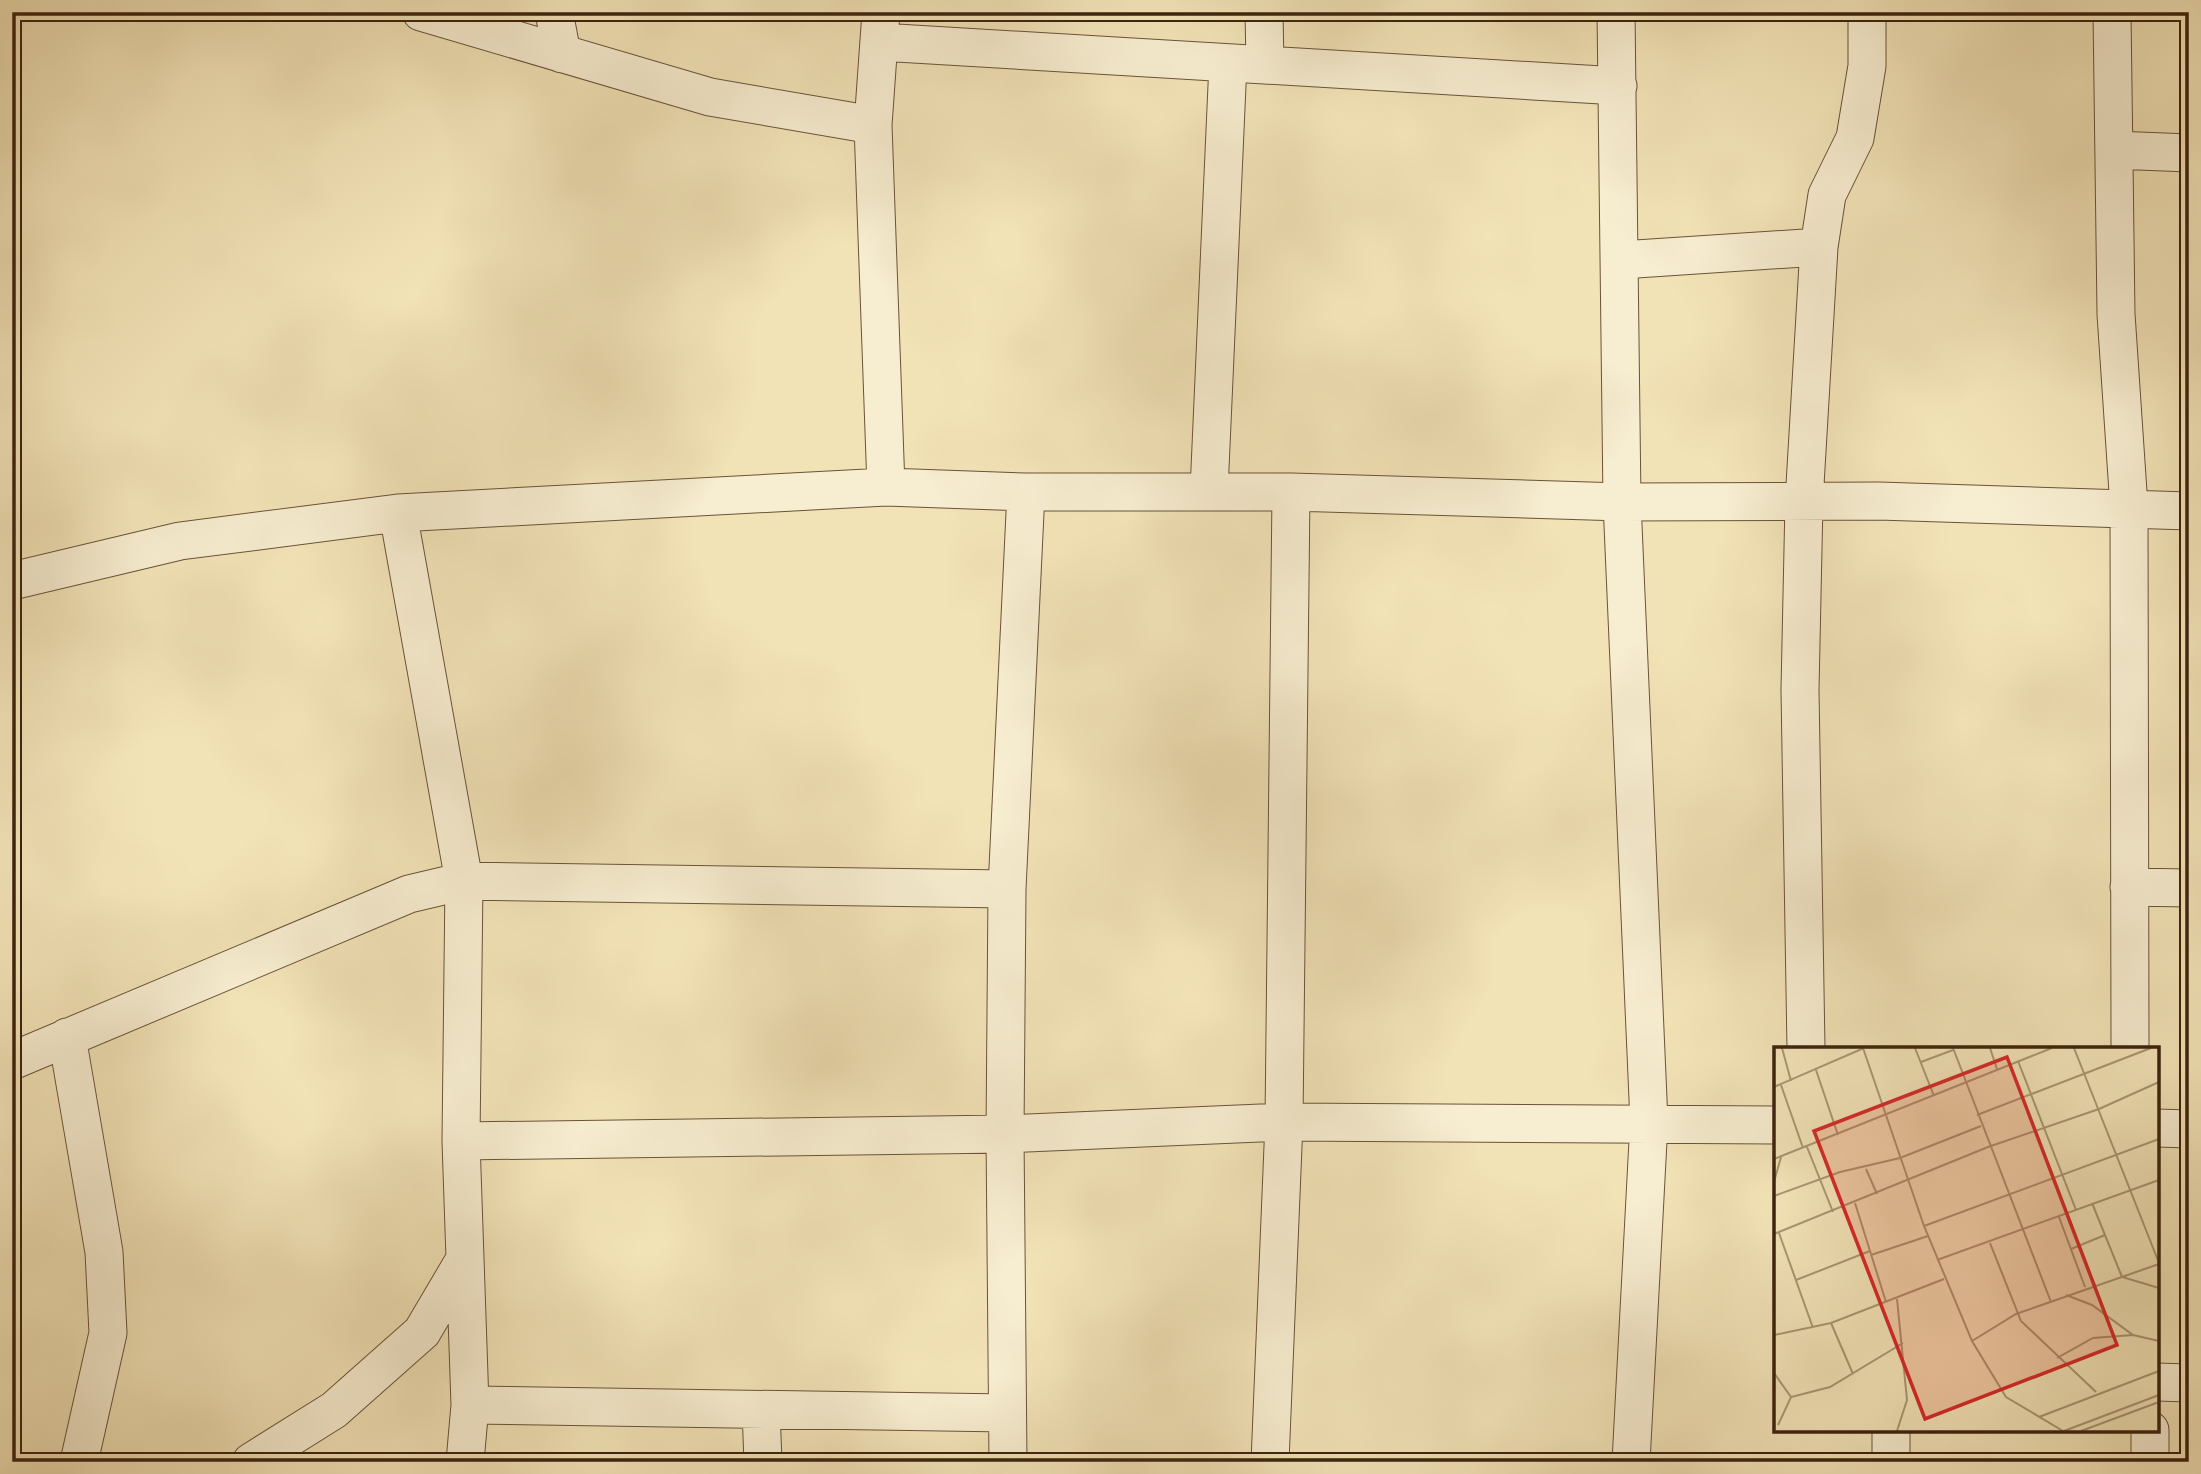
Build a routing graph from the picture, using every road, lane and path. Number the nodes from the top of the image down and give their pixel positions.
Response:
1 (421, 12) edge
2 (554, 12) edge
3 (1264, 12) edge
4 (1616, 12) edge
5 (1867, 12) edge
6 (2112, 12) edge
7 (880, 27) edge
8 (562, 54) junction
9 (1228, 63) junction
10 (1265, 65) junction
11 (1618, 86) junction
12 (873, 125) junction
13 (2113, 150) junction
14 (2189, 153) edge
15 (1819, 247) junction
16 (1621, 260) junction
17 (886, 487) junction
18 (1209, 491) junction
19 (1026, 492) junction
20 (1291, 492) junction
21 (1622, 502) junction
22 (1804, 502) junction
23 (2129, 508) junction
24 (2189, 511) edge
25 (398, 513) junction
26 (12, 581) edge
27 (464, 881) junction
28 (2129, 887) junction
29 (2189, 888) edge
30 (1007, 889) junction
31 (67, 1037) junction
32 (1806, 1047) edge
33 (2130, 1047) edge
34 (12, 1061) edge
35 (1284, 1122) junction
36 (1648, 1122) junction
37 (1774, 1125) edge
38 (2159, 1128) edge
39 (2189, 1129) edge
40 (1005, 1134) junction
41 (461, 1141) junction
42 (465, 1259) junction
43 (2159, 1382) edge
44 (2189, 1383) edge
45 (470, 1405) junction
46 (761, 1410) junction
47 (1007, 1413) junction
48 (1891, 1432) edge
49 (2150, 1432) edge
50 (79, 1462) edge
51 (251, 1462) edge
52 (465, 1462) edge
53 (763, 1462) edge
54 (1008, 1462) edge
55 (1270, 1462) edge
56 (1631, 1462) edge
57 (1891, 1462) edge
58 (2150, 1462) edge

1 - 8 street
2 - 8 street
3 - 10 street
4 - 11 street
5 - 15 street
6 - 13 street
7 - 9 street
7 - 12 street
8 - 12 street
9 - 10 street
9 - 18 street
10 - 11 street
11 - 16 street
12 - 17 street
13 - 14 street
13 - 23 street
15 - 16 street
15 - 22 street
16 - 21 street
17 - 19 street
17 - 25 street
18 - 19 street
18 - 20 street
19 - 30 street
20 - 21 street
20 - 35 street
21 - 22 street
21 - 36 street
22 - 23 street
22 - 32 street
23 - 24 street
23 - 28 street
25 - 26 street
25 - 27 street
27 - 30 street
27 - 31 street
27 - 41 street
28 - 29 street
28 - 33 street
30 - 40 street
31 - 34 street
31 - 50 street
35 - 36 street
35 - 40 street
35 - 55 street
36 - 37 street
36 - 56 street
38 - 39 street
40 - 41 street
40 - 47 street
41 - 42 street
42 - 45 street
42 - 51 street
43 - 44 street
45 - 46 street
45 - 52 street
46 - 47 street
46 - 53 street
47 - 54 street
48 - 57 street
49 - 58 street

